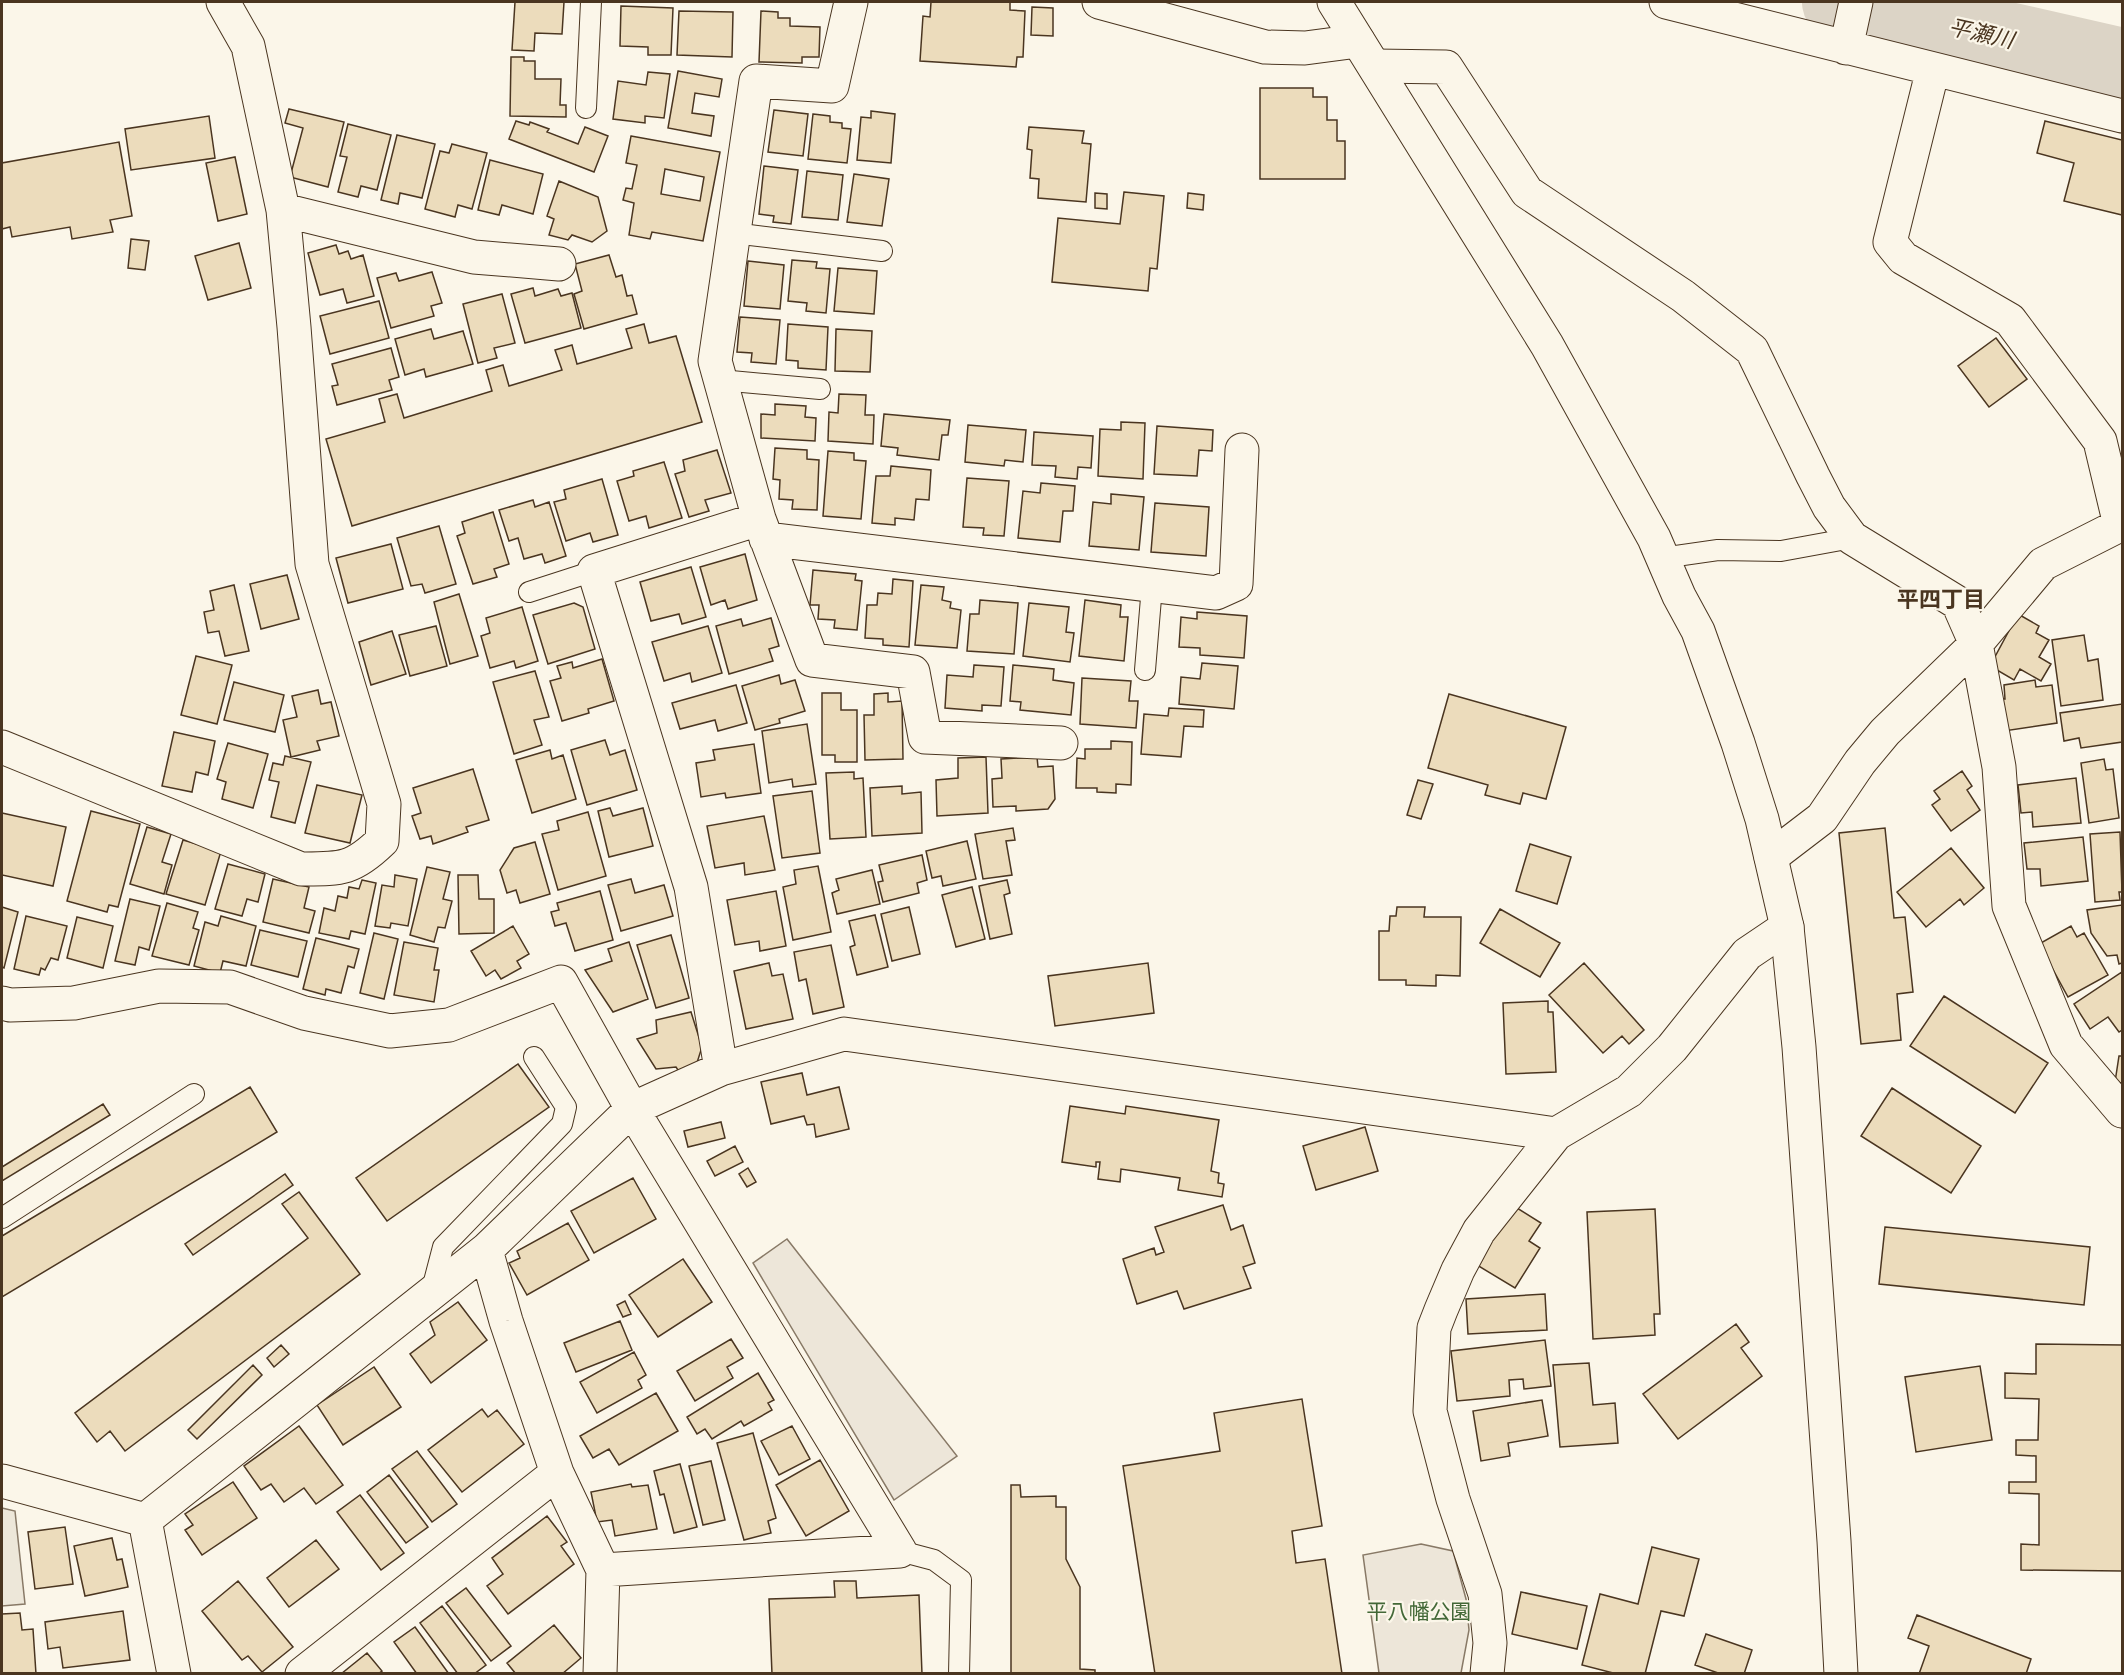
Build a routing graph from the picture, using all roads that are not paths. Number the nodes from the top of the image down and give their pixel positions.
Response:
1 (224, 2) edge
2 (591, 2) edge
3 (851, 2) edge
4 (1099, 2) edge
5 (1334, 2) edge
6 (1666, 2) edge
7 (1857, 2) edge
8 (1846, 48) junction
9 (1367, 53) junction
10 (1933, 69) junction
11 (586, 108) dead end
12 (2122, 116) edge
13 (283, 210) junction
14 (734, 233) junction
15 (882, 251) dead end
16 (560, 264) dead end
17 (720, 380) junction
18 (820, 389) dead end
19 (1242, 450) dead end
20 (2121, 525) edge
21 (762, 529) junction
22 (1852, 538) junction
23 (1662, 558) junction
24 (594, 571) junction
25 (1152, 586) junction
26 (529, 592) dead end
27 (1976, 644) junction
28 (1145, 670) dead end
29 (1061, 743) dead end
30 (2, 747) edge
31 (1771, 857) junction
32 (1787, 927) junction
33 (2, 1003) edge
34 (534, 1057) dead end
35 (721, 1069) junction
36 (194, 1094) dead end
37 (632, 1109) junction
38 (2122, 1111) edge
39 (1556, 1134) junction
40 (2, 1218) edge
41 (486, 1250) junction
42 (431, 1293) junction
43 (557, 1473) junction
44 (2, 1481) edge
45 (145, 1520) junction
46 (900, 1551) junction
47 (603, 1570) junction
48 (174, 1674) edge
49 (302, 1674) edge
50 (600, 1674) edge
51 (958, 1674) edge
52 (1487, 1674) edge
53 (1841, 1674) edge

1 - 13 street
2 - 11 lane
3 - 14 street
4 - 9 street
5 - 9 street
6 - 8 street
7 - 8 street
8 - 10 street
9 - 22 street
9 - 23 street
10 - 12 street
10 - 20 street
13 - 16 street
13 - 30 street
14 - 15 lane
14 - 17 street
17 - 18 lane
17 - 21 street
19 - 25 street
20 - 27 street
21 - 24 street
21 - 25 street
21 - 29 street
22 - 23 lane
22 - 27 street
23 - 31 street
24 - 26 lane
24 - 35 street
25 - 28 lane
27 - 31 street
27 - 38 street
31 - 32 street
32 - 39 street
32 - 53 street
33 - 37 street
34 - 42 lane
35 - 37 street
35 - 39 street
36 - 40 lane
37 - 41 street
37 - 46 street
39 - 52 street
41 - 42 street
41 - 43 street
42 - 45 street
43 - 47 street
43 - 49 street
44 - 45 street
45 - 48 street
46 - 47 street
46 - 51 lane
47 - 50 street

